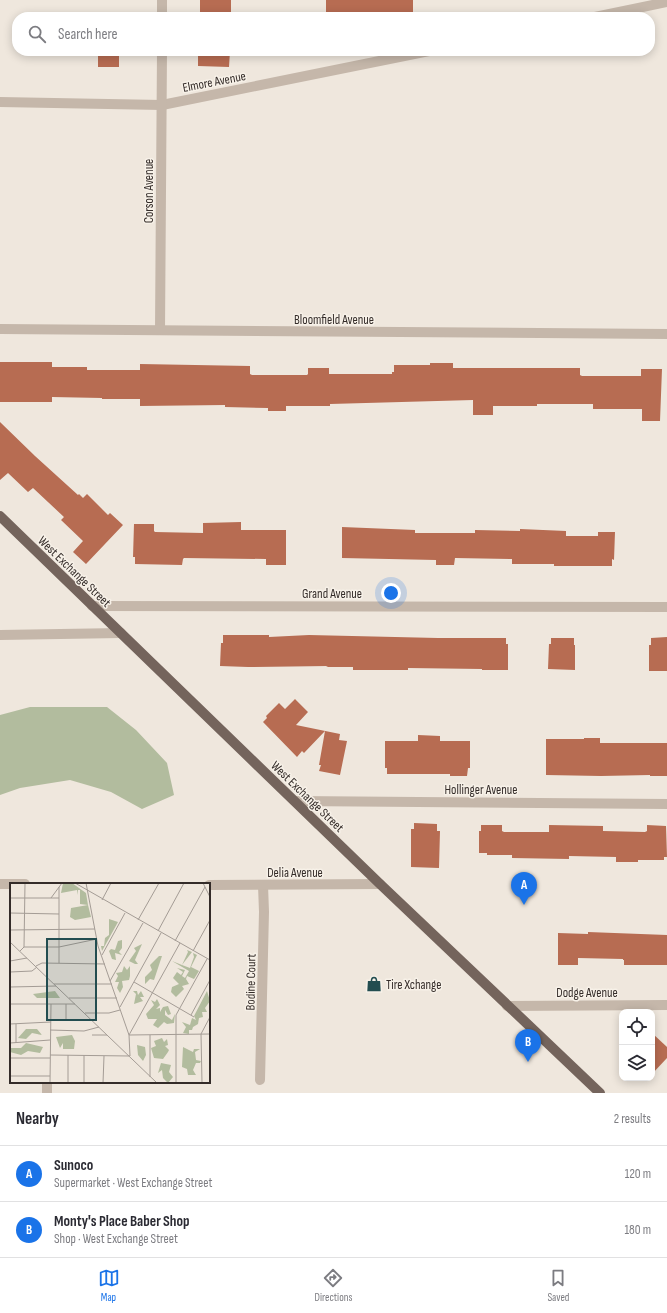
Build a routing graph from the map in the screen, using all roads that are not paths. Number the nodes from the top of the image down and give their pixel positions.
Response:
1 (162, 0) edge
2 (667, 2) edge
3 (162, 12) edge
4 (619, 12) edge
5 (162, 56) edge
6 (405, 56) edge
7 (0, 102) edge
8 (162, 105) junction
9 (0, 329) edge
10 (160, 330) junction
11 (667, 334) edge
12 (0, 516) edge
13 (92, 606) junction
14 (667, 607) edge
15 (121, 633) junction
16 (0, 635) edge
17 (295, 801) junction
18 (667, 804) edge
19 (380, 884) junction
20 (210, 885) edge
21 (263, 885) junction
22 (667, 1005) edge
23 (507, 1006) junction
24 (260, 1080) dead end
25 (600, 1093) edge

1 - 3 street
2 - 4 street
5 - 8 street, Corson Avenue
6 - 8 street, Elmore Avenue
7 - 8 street, Elmore Avenue
8 - 10 street, Corson Avenue
9 - 10 street, Bloomfield Avenue
10 - 11 street, Bloomfield Avenue
12 - 13 main road, West Exchange Street
13 - 14 street, Grand Avenue
13 - 15 main road, West Exchange Street
15 - 16 street
15 - 17 main road, West Exchange Street
17 - 18 street, Hollinger Avenue
17 - 19 main road, West Exchange Street
19 - 21 street, Delia Avenue
19 - 23 main road, West Exchange Street
20 - 21 street, Delia Avenue
21 - 24 street, Bodine Court
22 - 23 street, Dodge Avenue
23 - 25 main road, West Exchange Street

